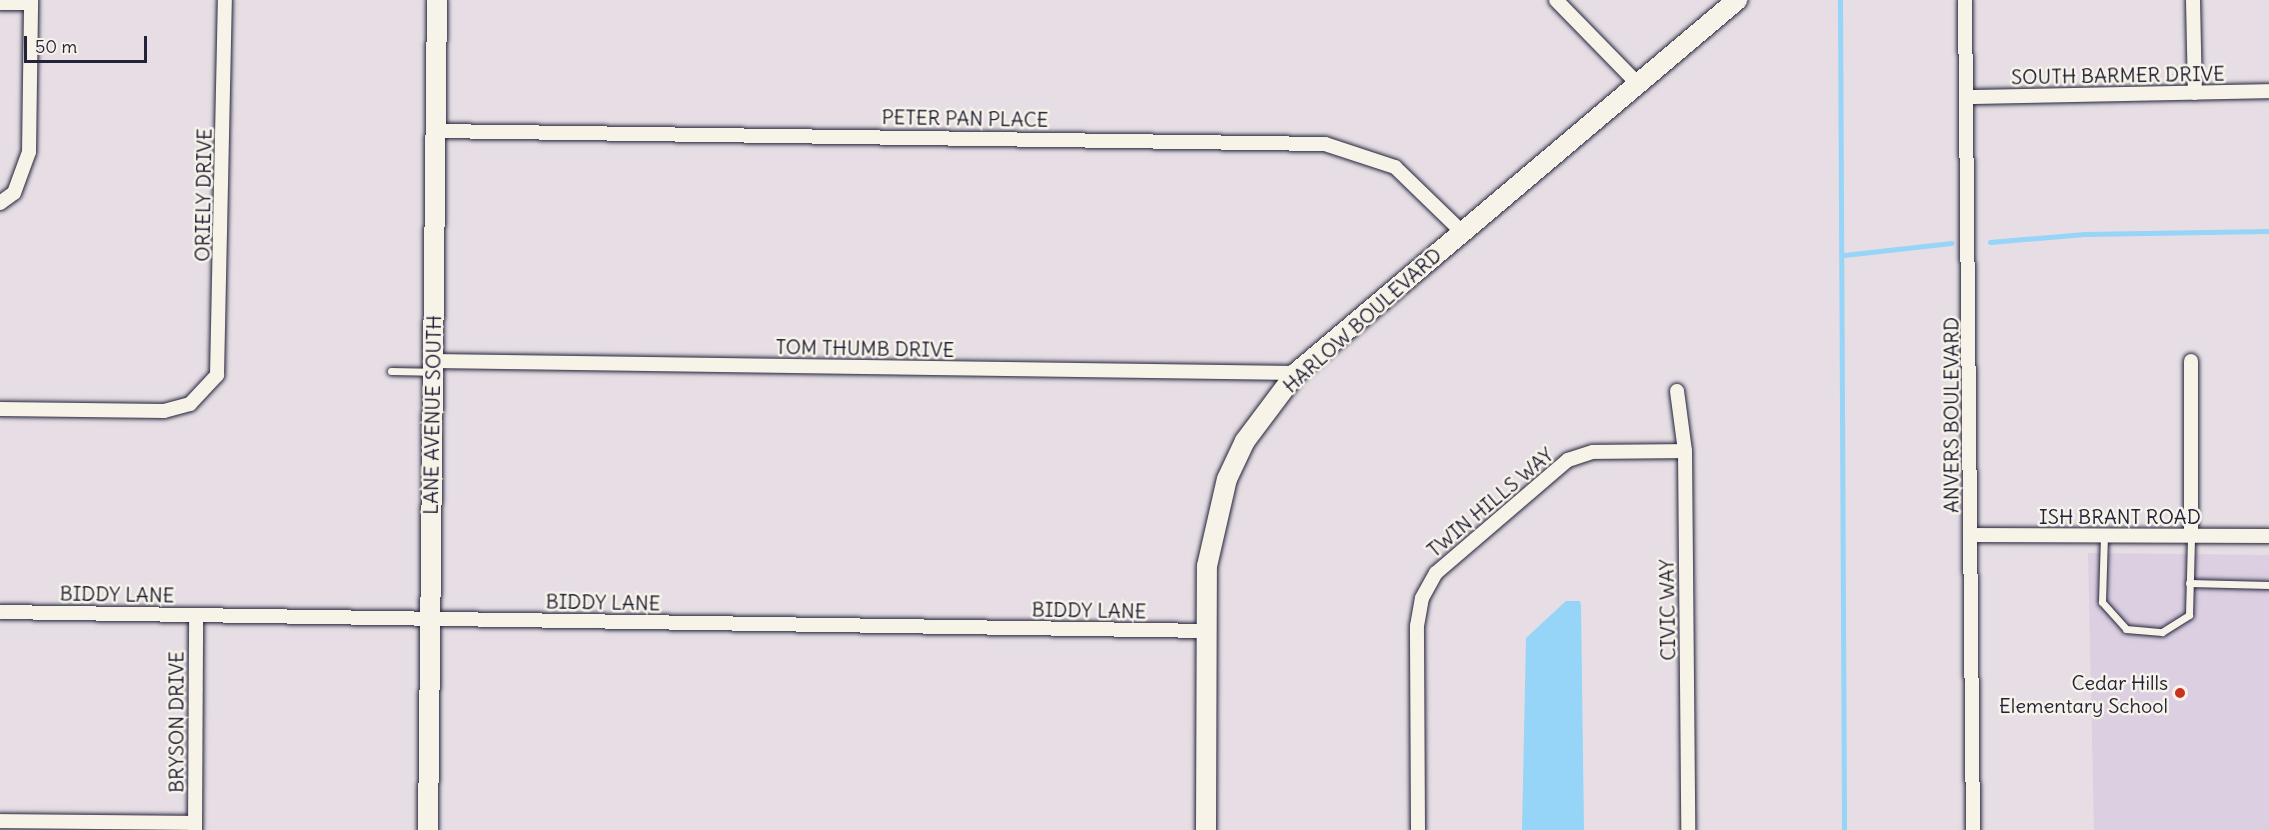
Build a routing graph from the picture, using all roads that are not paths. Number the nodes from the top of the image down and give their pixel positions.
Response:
1 (225, 0) edge
2 (437, 0) edge
3 (1556, 0) edge
4 (1737, 0) edge
5 (1965, 0) edge
6 (2193, 0) edge
7 (31, 2) edge
8 (0, 3) edge
9 (1638, 84) junction
10 (2269, 91) edge
11 (2195, 93) junction
12 (1968, 97) junction
13 (436, 131) junction
14 (0, 203) edge
15 (1462, 232) junction
16 (2191, 361) dead end
17 (433, 367) junction
18 (391, 371) dead end
19 (1296, 373) junction
20 (1677, 391) dead end
21 (0, 409) edge
22 (1685, 450) junction
23 (1971, 535) junction
24 (2104, 535) junction
25 (2191, 535) junction
26 (2269, 536) edge
27 (2190, 583) junction
28 (2269, 585) edge
29 (0, 612) edge
30 (196, 615) junction
31 (430, 618) junction
32 (1205, 632) junction
33 (0, 821) edge
34 (195, 827) edge
35 (428, 830) edge
36 (1206, 830) edge
37 (1418, 830) edge
38 (1688, 830) edge
39 (1973, 830) edge

1 - 21 street, ORIELY DRIVE
2 - 13 street, LANE AVENUE SOUTH
3 - 9 street
4 - 9 street, HARLOW BOULEVARD
5 - 12 street, ANVERS BOULEVARD
6 - 11 street
7 - 8 street
7 - 14 street
9 - 15 street, HARLOW BOULEVARD
10 - 11 street, SOUTH BARMER DRIVE
11 - 12 street, SOUTH BARMER DRIVE
12 - 23 street, ANVERS BOULEVARD
13 - 15 street, PETER PAN PLACE
13 - 17 street, LANE AVENUE SOUTH
15 - 19 street, HARLOW BOULEVARD
16 - 25 street
17 - 18 lane
17 - 19 street, TOM THUMB DRIVE
17 - 31 street, LANE AVENUE SOUTH
19 - 32 street, HARLOW BOULEVARD
20 - 22 street, CIVIC WAY
22 - 37 street, TWIN HILLS WAY
22 - 38 street, CIVIC WAY
23 - 24 street, ISH BRANT ROAD
23 - 39 street, ANVERS BOULEVARD
24 - 25 street, ISH BRANT ROAD
24 - 27 lane
25 - 26 street, ISH BRANT ROAD
25 - 27 lane
27 - 28 lane
29 - 30 street, BIDDY LANE
30 - 31 street, BIDDY LANE
30 - 34 street, BRYSON DRIVE
31 - 32 street, BIDDY LANE
31 - 35 street, LANE AVENUE SOUTH
32 - 36 street, HARLOW BOULEVARD
33 - 34 street

